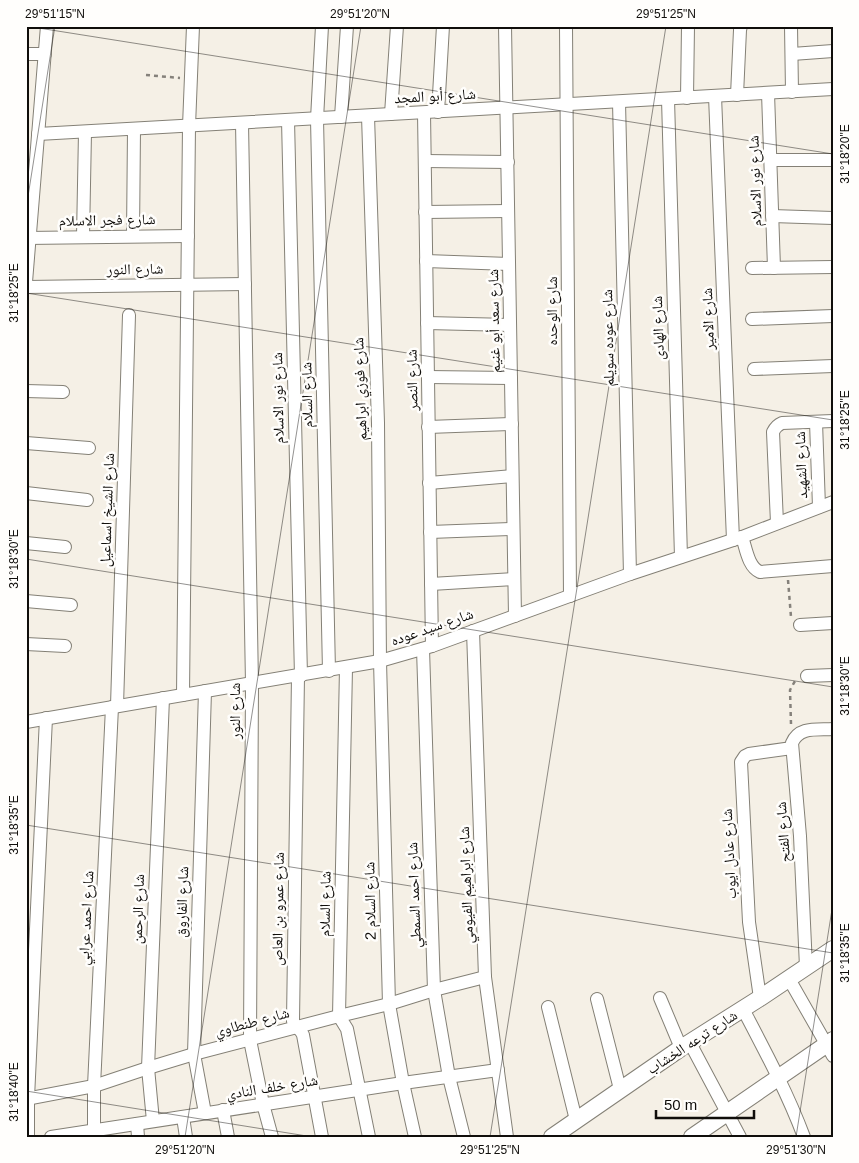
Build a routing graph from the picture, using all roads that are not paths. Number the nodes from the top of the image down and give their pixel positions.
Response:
1 (47, 26) edge
2 (194, 26) edge
3 (322, 26) edge
4 (347, 26) edge
5 (396, 26) edge
6 (442, 26) edge
7 (505, 26) edge
8 (566, 26) edge
9 (688, 26) edge
10 (741, 26) edge
11 (791, 26) edge
12 (833, 51) edge
13 (26, 54) edge
14 (45, 54) junction
15 (792, 54) junction
16 (833, 90) edge
17 (792, 92) junction
18 (768, 93) junction
19 (737, 95) junction
20 (715, 96) junction
21 (687, 98) junction
22 (668, 99) junction
23 (619, 102) junction
24 (567, 105) junction
25 (507, 108) junction
26 (438, 112) junction
27 (424, 113) junction
28 (391, 114) junction
29 (368, 116) junction
30 (341, 117) junction
31 (26, 118) edge
32 (40, 118) junction
33 (317, 119) junction
34 (288, 120) junction
35 (242, 123) junction
36 (189, 126) junction
37 (134, 129) junction
38 (85, 132) junction
39 (38, 134) junction
40 (770, 160) junction
41 (833, 160) edge
42 (425, 161) junction
43 (508, 162) junction
44 (30, 177) edge
45 (508, 211) junction
46 (425, 212) junction
47 (772, 216) junction
48 (833, 218) edge
49 (133, 236) junction
50 (188, 236) junction
51 (82, 237) junction
52 (28, 238) edge
53 (426, 262) junction
54 (509, 264) junction
55 (833, 267) edge
56 (752, 268) dead end
57 (774, 268) junction
58 (26, 282) edge
59 (187, 284) junction
60 (245, 284) junction
61 (26, 287) edge
62 (129, 315) dead end
63 (833, 316) edge
64 (752, 319) dead end
65 (427, 323) junction
66 (510, 325) junction
67 (833, 366) edge
68 (754, 369) dead end
69 (428, 377) junction
70 (511, 378) junction
71 (26, 391) edge
72 (63, 392) dead end
73 (833, 421) edge
74 (816, 422) junction
75 (512, 424) junction
76 (428, 428) junction
77 (26, 443) edge
78 (89, 448) dead end
79 (512, 476) junction
80 (429, 483) junction
81 (26, 493) edge
82 (88, 500) dead end
83 (833, 502) edge
84 (819, 507) junction
85 (777, 523) junction
86 (513, 529) junction
87 (430, 532) junction
88 (737, 538) junction
89 (26, 543) edge
90 (65, 547) dead end
91 (681, 557) junction
92 (833, 566) edge
93 (630, 574) junction
94 (514, 579) junction
95 (431, 584) junction
96 (570, 596) junction
97 (26, 601) edge
98 (71, 604) dead end
99 (515, 616) junction
100 (833, 623) edge
101 (800, 625) road end
102 (473, 631) junction
103 (26, 644) edge
104 (65, 646) dead end
105 (427, 647) junction
106 (380, 661) junction
107 (346, 668) junction
108 (330, 671) junction
109 (833, 675) edge
110 (300, 676) junction
111 (807, 676) road end
112 (252, 684) junction
113 (205, 691) junction
114 (183, 695) junction
115 (162, 698) junction
116 (114, 706) junction
117 (46, 718) junction
118 (26, 722) edge
119 (833, 729) edge
120 (793, 743) junction
121 (833, 949) edge
122 (806, 967) junction
123 (486, 977) junction
124 (789, 979) junction
125 (434, 990) junction
126 (660, 998) dead end
127 (760, 998) junction
128 (598, 999) dead end
129 (389, 1004) junction
130 (548, 1007) dead end
131 (743, 1009) junction
132 (339, 1016) junction
133 (296, 1027) junction
134 (250, 1040) junction
135 (685, 1046) junction
136 (831, 1047) edge
137 (194, 1054) junction
138 (148, 1068) junction
139 (498, 1070) junction
140 (449, 1077) junction
141 (779, 1078) junction
142 (403, 1083) junction
143 (94, 1086) junction
144 (620, 1089) junction
145 (360, 1090) junction
146 (315, 1096) junction
147 (27, 1099) edge
148 (263, 1104) junction
149 (223, 1110) junction
150 (727, 1112) junction
151 (205, 1113) junction
152 (183, 1117) junction
153 (576, 1120) junction
154 (152, 1121) junction
155 (137, 1124) junction
156 (94, 1134) edge
157 (28, 1137) edge
158 (51, 1137) edge
159 (138, 1137) edge
160 (186, 1137) edge
161 (228, 1137) edge
162 (272, 1137) edge
163 (322, 1137) edge
164 (369, 1137) edge
165 (415, 1137) edge
166 (464, 1137) edge
167 (507, 1137) edge
168 (552, 1137) edge
169 (692, 1137) edge
170 (740, 1137) edge
171 (804, 1137) edge

1 - 14 street
2 - 36 street
3 - 33 street, شارع السلام
4 - 30 street
5 - 28 street
6 - 26 street
7 - 25 street, شارع سعد أبو غنيم
8 - 24 street, شارع الوحده
9 - 21 street
10 - 19 street
11 - 15 street
12 - 15 street
13 - 14 street
14 - 32 street
15 - 17 street
16 - 17 street, شارع أبو المجد
17 - 18 street, شارع أبو المجد
18 - 19 street, شارع أبو المجد
18 - 40 street, شارع نور الاسلام
19 - 20 street, شارع أبو المجد
20 - 21 street, شارع أبو المجد
20 - 88 street, شارع الامير
21 - 22 street, شارع أبو المجد
22 - 23 street, شارع أبو المجد
22 - 91 street, شارع الهادى
23 - 24 street, شارع أبو المجد
23 - 93 street, شارع عوده سويلم
24 - 25 street, شارع أبو المجد
24 - 96 street, شارع الوحده
25 - 26 street, شارع أبو المجد
25 - 43 street, شارع سعد أبو غنيم
26 - 27 street, شارع أبو المجد
27 - 28 street, شارع أبو المجد
27 - 42 street, شارع النصر
28 - 29 street, شارع أبو المجد
29 - 30 street, شارع أبو المجد
29 - 106 street, شارع فوزي ابراهيم
30 - 33 street, شارع أبو المجد
31 - 32 street
32 - 39 street
33 - 34 street, شارع أبو المجد
33 - 108 street, شارع السلام
34 - 35 street, شارع أبو المجد
34 - 110 street, شارع نور الاسلام
35 - 36 street, شارع أبو المجد
35 - 60 street, شارع النور
36 - 37 street, شارع أبو المجد
36 - 50 street
37 - 38 street, شارع أبو المجد
37 - 49 street
38 - 39 street, شارع أبو المجد
38 - 51 street
39 - 44 street
40 - 41 street
40 - 47 street, شارع نور الاسلام
42 - 43 street
42 - 46 street, شارع النصر
43 - 45 street, شارع سعد أبو غنيم
44 - 52 street
45 - 46 street
45 - 54 street, شارع سعد أبو غنيم
46 - 53 street, شارع النصر
47 - 48 street
47 - 57 street, شارع نور الاسلام
49 - 50 street, شارع فجر الاسلام
49 - 51 street, شارع فجر الاسلام
50 - 59 street
51 - 52 street, شارع فجر الاسلام
52 - 58 street
53 - 54 street
53 - 65 street, شارع النصر
54 - 66 street, شارع سعد أبو غنيم
55 - 57 street
56 - 57 street
59 - 60 street, شارع النور
59 - 61 street, شارع النور
59 - 114 street
60 - 112 street, شارع النور
62 - 116 street, شارع الشيخ اسماعيل
63 - 64 street
65 - 66 street
65 - 69 street, شارع النصر
66 - 70 street, شارع سعد أبو غنيم
67 - 68 street
69 - 70 street
69 - 76 street, شارع النصر
70 - 75 street, شارع سعد أبو غنيم
71 - 72 street
73 - 74 street
74 - 84 street, شارع الشهيد
74 - 85 street
75 - 76 street
75 - 79 street, شارع سعد أبو غنيم
76 - 80 street, شارع النصر
77 - 78 street
79 - 80 street
79 - 86 street, شارع سعد أبو غنيم
80 - 87 street, شارع النصر
81 - 82 street
83 - 84 street, شارع سيد عوده
84 - 85 street, شارع سيد عوده
85 - 88 street, شارع سيد عوده
86 - 87 street
86 - 94 street, شارع سعد أبو غنيم
87 - 95 street, شارع النصر
88 - 91 street, شارع سيد عوده
88 - 92 street, شارع الامير
89 - 90 street
91 - 93 street, شارع سيد عوده
93 - 96 street, شارع سيد عوده
94 - 95 street
94 - 99 street, شارع سعد أبو غنيم
95 - 105 street, شارع النصر
96 - 99 street, شارع سيد عوده
97 - 98 street
99 - 102 street, شارع سيد عوده
100 - 101 street
102 - 105 street, شارع سيد عوده
102 - 123 street, شارع ابراهيم الفيومي
103 - 104 street
105 - 106 street, شارع سيد عوده
105 - 125 street, شارع احمد السمطي
106 - 107 street, شارع سيد عوده
106 - 129 street, شارع السلام 2
107 - 108 street, شارع سيد عوده
107 - 132 street, شارع السلام
108 - 110 street, شارع سيد عوده
109 - 111 street
110 - 112 street, شارع سيد عوده
110 - 133 street, شارع عمرو بن العاص
112 - 113 street, شارع سيد عوده
112 - 134 street, شارع النور
113 - 114 street, شارع سيد عوده
113 - 137 street, شارع الفاروق
114 - 115 street, شارع سيد عوده
115 - 116 street, شارع سيد عوده
115 - 138 street, شارع الرحمن
116 - 117 street, شارع سيد عوده
116 - 143 street, شارع احمد عرابي
117 - 118 street, شارع سيد عوده
117 - 147 street
119 - 120 street
120 - 122 street, شارع الفتح
120 - 127 street, شارع عادل ايوب
121 - 122 street, شارع ترعه الخشاب
122 - 124 street, شارع ترعه الخشاب
123 - 125 street, شارع طنطاوي
123 - 139 street, شارع ابراهيم الفيومي
124 - 127 street, شارع ترعه الخشاب
124 - 136 street
125 - 129 street, شارع طنطاوي
125 - 140 street, شارع احمد السمطي
126 - 135 street
127 - 131 street, شارع ترعه الخشاب
128 - 144 street
129 - 132 street, شارع طنطاوي
129 - 142 street, شارع السلام 2
130 - 153 street
131 - 135 street, شارع ترعه الخشاب
131 - 141 street
132 - 133 street, شارع طنطاوي
132 - 145 street, شارع السلام
133 - 134 street, شارع طنطاوي
133 - 146 street, شارع عمرو بن العاص
134 - 137 street, شارع طنطاوي
134 - 148 street, شارع النور
135 - 144 street, شارع ترعه الخشاب
135 - 150 street
136 - 141 street
137 - 138 street, شارع طنطاوي
137 - 151 street, شارع الفاروق
138 - 143 street, شارع طنطاوي
138 - 154 street, شارع الرحمن
139 - 140 street, شارع خلف النادي
139 - 167 street, شارع ابراهيم الفيومي
140 - 142 street, شارع خلف النادي
140 - 166 street, شارع احمد السمطي
141 - 150 street
141 - 171 street
142 - 145 street, شارع خلف النادي
142 - 165 street, شارع السلام 2
143 - 147 street, شارع طنطاوي
143 - 156 street, شارع احمد عرابي
144 - 153 street, شارع ترعه الخشاب
145 - 146 street, شارع خلف النادي
145 - 164 street, شارع السلام
146 - 148 street, شارع خلف النادي
146 - 163 street, شارع عمرو بن العاص
147 - 157 street
148 - 149 street, شارع خلف النادي
148 - 162 street, شارع النور
149 - 151 street, شارع خلف النادي
149 - 161 street
150 - 169 street
150 - 170 street
151 - 152 street, شارع خلف النادي
152 - 154 street, شارع خلف النادي
152 - 160 street
153 - 168 street, شارع ترعه الخشاب
154 - 155 street, شارع خلف النادي
155 - 156 street, شارع خلف النادي
155 - 159 street
156 - 158 street, شارع خلف النادي

